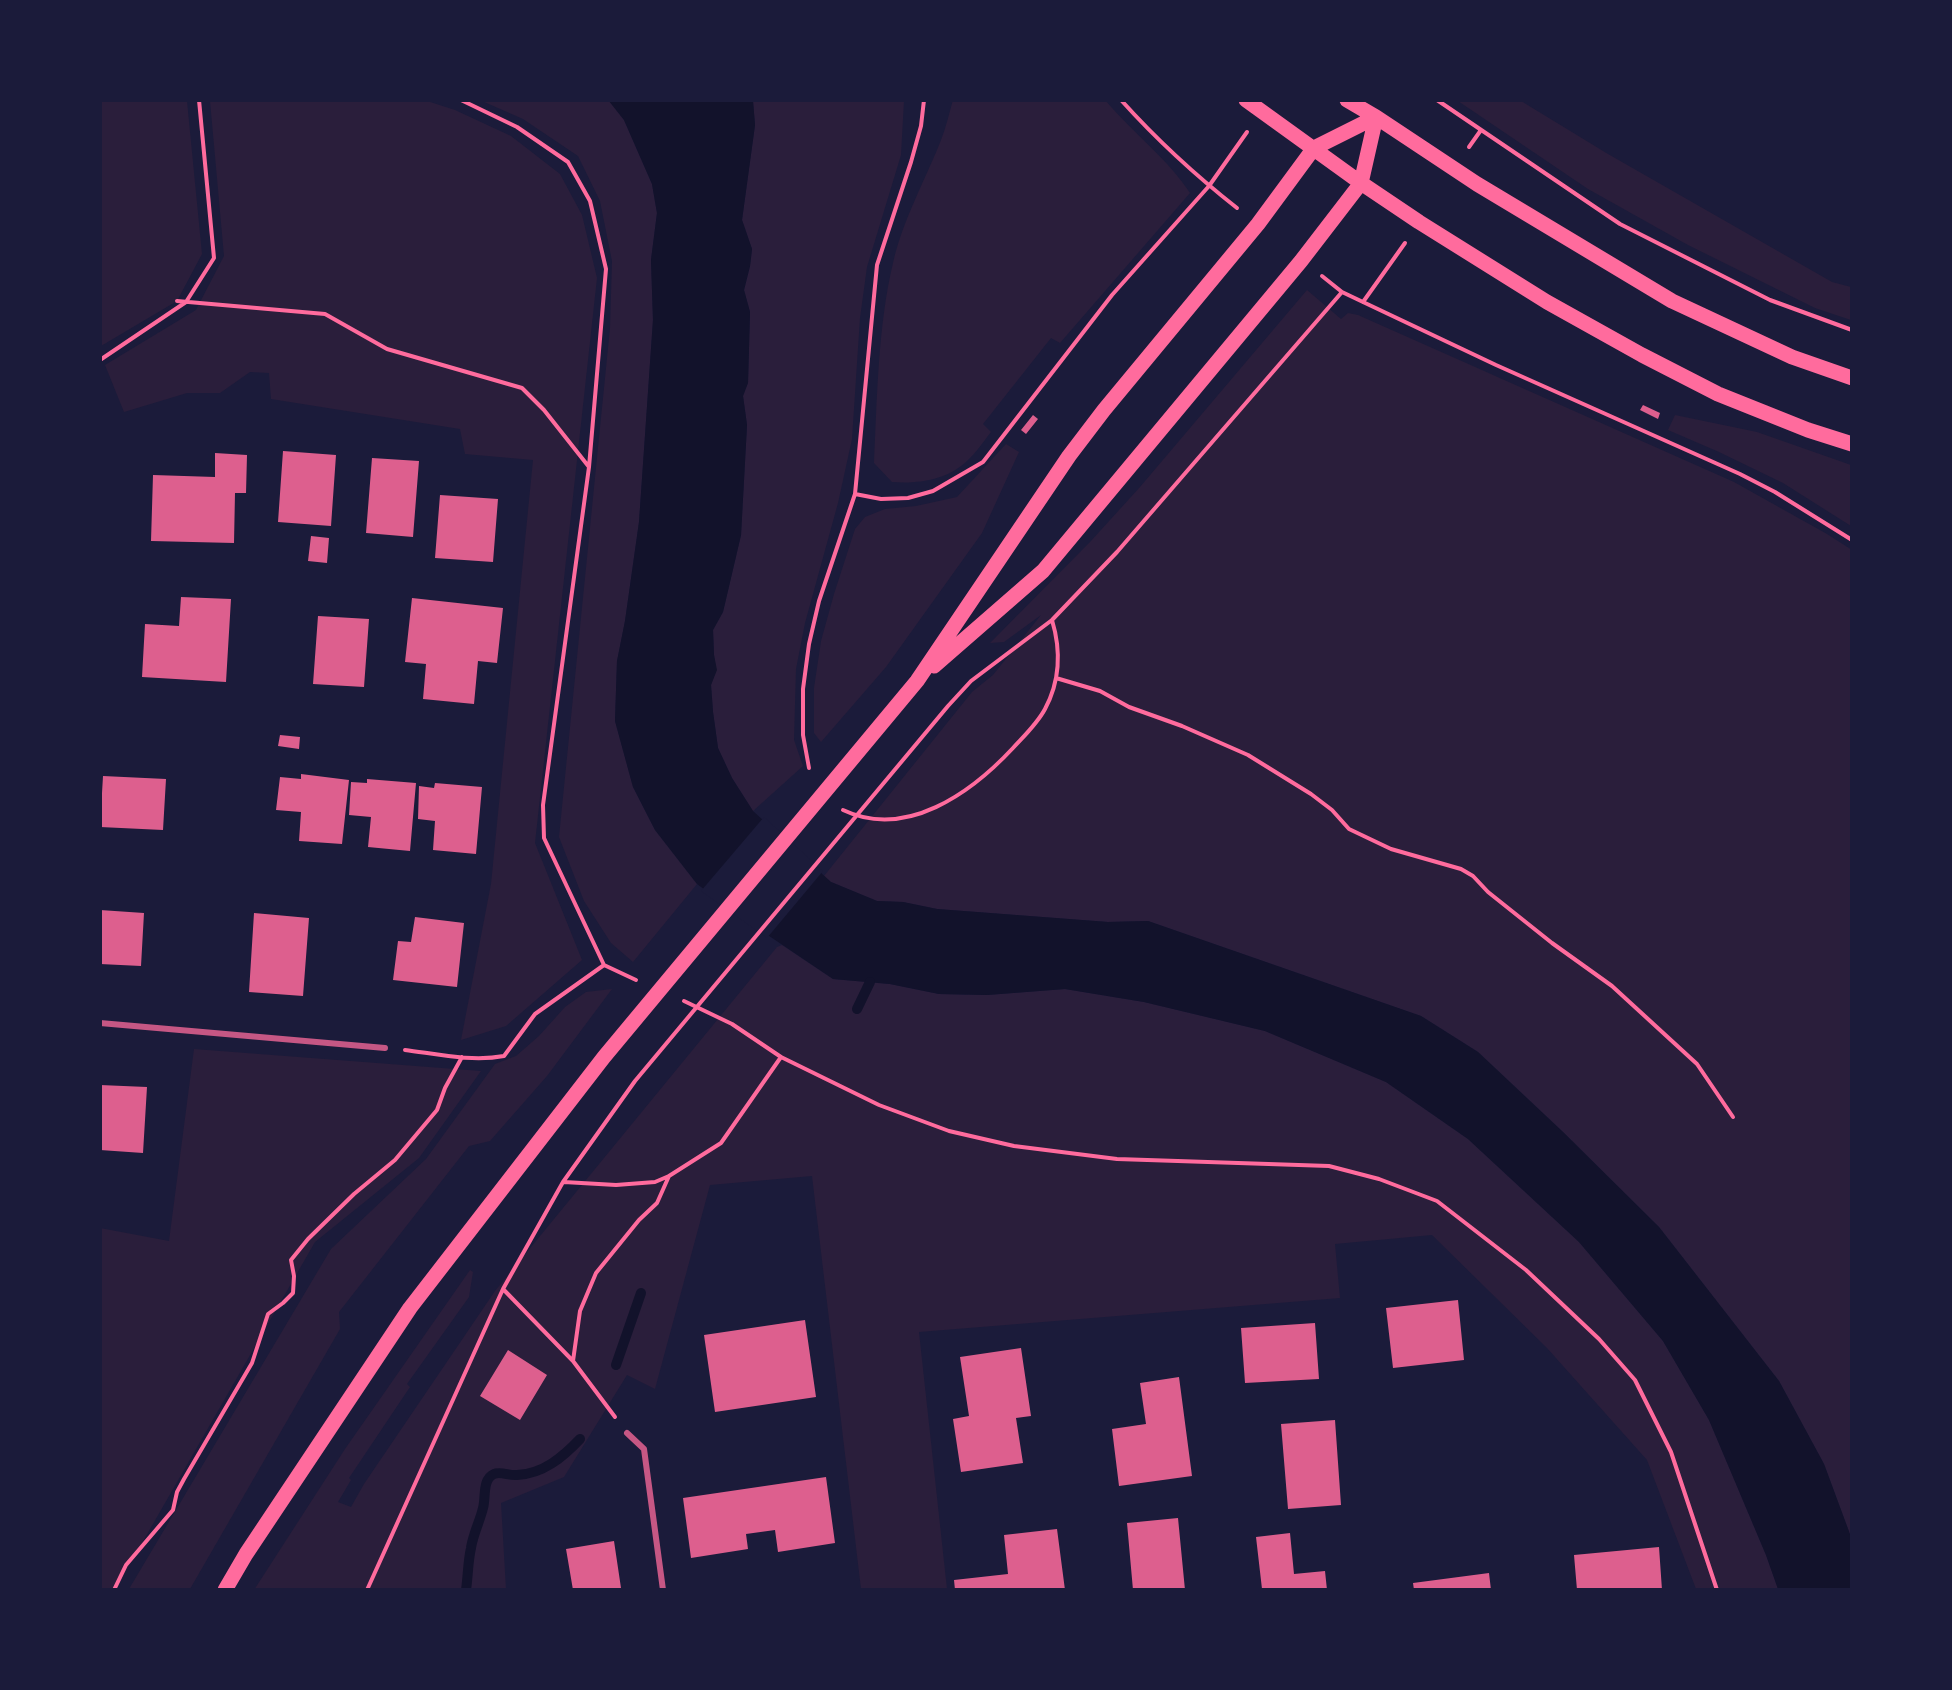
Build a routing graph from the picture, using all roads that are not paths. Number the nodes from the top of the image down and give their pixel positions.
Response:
1 (1246, 100) edge
2 (1347, 100) edge
3 (1376, 117) junction
4 (1314, 148) junction
5 (1361, 183) junction
6 (1851, 378) edge
7 (1851, 444) edge
8 (917, 681) junction
9 (100, 1023) edge
10 (385, 1048) road end
11 (627, 1433) road end
12 (225, 1590) edge
13 (663, 1590) edge

1 - 4 main road
2 - 3 main road
3 - 4 main road
3 - 5 main road
3 - 6 main road
4 - 5 main road
4 - 8 main road
5 - 7 main road
5 - 8 main road
8 - 12 main road
9 - 10 street
11 - 13 street

